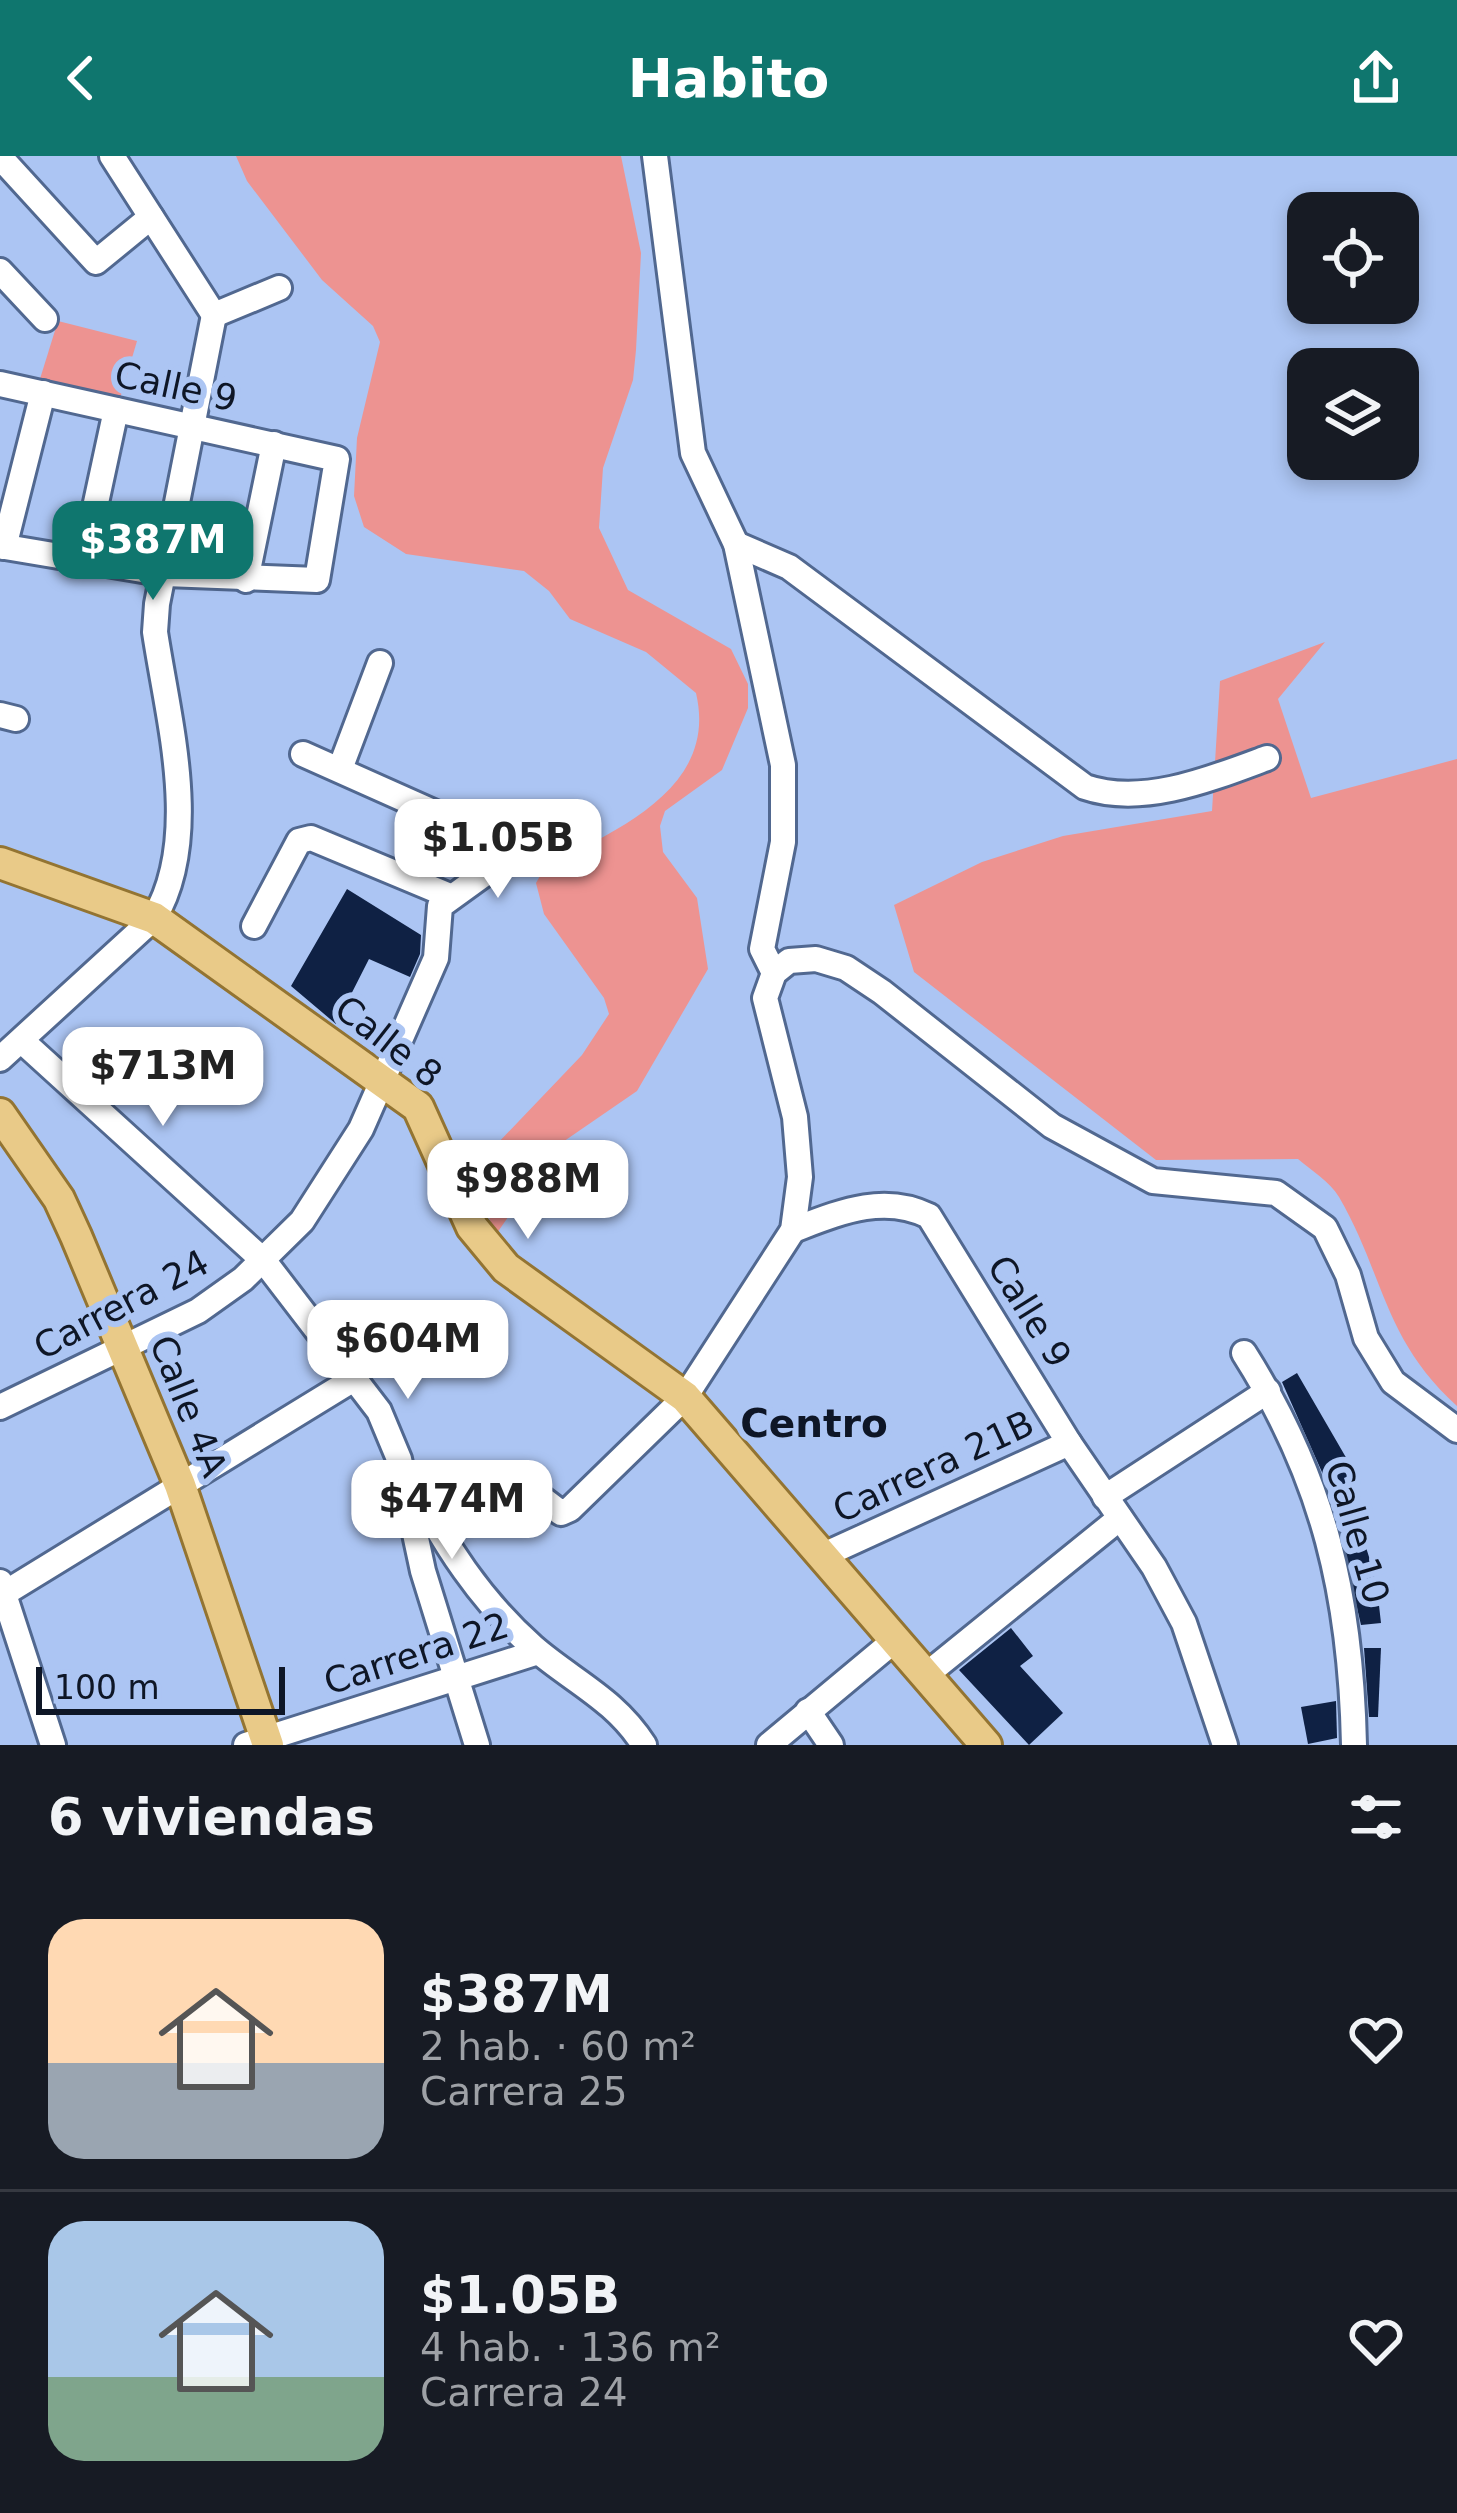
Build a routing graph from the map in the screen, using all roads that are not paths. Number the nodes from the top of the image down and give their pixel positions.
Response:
1 (655, 156) edge
2 (0, 157) edge
3 (118, 158) edge
4 (151, 217) junction
5 (0, 271) edge
6 (279, 288) dead end
7 (214, 315) junction
8 (44, 320) dead end
9 (0, 384) edge
10 (43, 393) junction
11 (116, 410) junction
12 (192, 426) junction
13 (274, 444) junction
14 (736, 544) junction
15 (2, 547) edge
16 (83, 563) junction
17 (166, 574) junction
18 (246, 580) junction
19 (380, 663) dead end
20 (303, 754) dead end
21 (1267, 758) dead end
22 (340, 769) junction
23 (0, 863) edge
24 (450, 896) junction
25 (154, 918) junction
26 (254, 926) dead end
27 (770, 986) junction
28 (22, 1041) junction
29 (0, 1059) edge
30 (382, 1078) junction
31 (0, 1114) edge
32 (793, 1230) junction
33 (264, 1261) junction
34 (124, 1347) junction
35 (1244, 1353) dead end
36 (357, 1377) junction
37 (1268, 1391) junction
38 (685, 1397) junction
39 (0, 1407) edge
40 (1457, 1430) edge
41 (1069, 1443) junction
42 (399, 1459) junction
43 (181, 1485) junction
44 (536, 1494) dead end
45 (1105, 1497) junction
46 (1120, 1519) junction
47 (826, 1555) junction
48 (1, 1590) edge
49 (895, 1640) junction
50 (538, 1652) junction
51 (926, 1675) junction
52 (458, 1678) junction
53 (808, 1712) junction
54 (260, 1743) edge
55 (53, 1745) edge
56 (477, 1745) edge
57 (644, 1745) edge
58 (769, 1745) edge
59 (831, 1745) edge
60 (986, 1745) edge
61 (1225, 1745) edge
62 (1354, 1745) edge

1 - 14 street
2 - 4 street
3 - 4 street
4 - 7 street
5 - 8 street
6 - 7 street
7 - 12 street
9 - 10 street, Calle 9
10 - 11 street, Calle 9
10 - 15 street
11 - 12 street, Calle 9
11 - 16 street
12 - 13 street, Calle 9
12 - 17 street
13 - 18 street
13 - 18 street, Calle 9
14 - 21 street
14 - 27 street
15 - 16 street
16 - 17 street
17 - 18 street
17 - 25 street
19 - 22 street
20 - 22 street
22 - 24 street
23 - 25 main road, Calle 8
24 - 26 street
24 - 30 street, Carrera 24
25 - 28 street
25 - 30 main road, Calle 8
27 - 32 street
27 - 40 street
28 - 29 street
28 - 33 street
30 - 33 street, Carrera 24
30 - 38 main road, Calle 8
31 - 34 main road, Calle 4A
32 - 38 street
32 - 41 street, Calle 9
33 - 34 street, Carrera 24
33 - 36 street
34 - 39 street, Carrera 24
34 - 43 main road, Calle 4A
35 - 37 street, Calle 10
36 - 42 street
36 - 43 street
37 - 45 street
37 - 62 street, Calle 10
38 - 44 street
38 - 47 main road, Calle 8
41 - 45 street, Calle 9
41 - 47 street, Carrera 21B
42 - 50 street
42 - 52 street
43 - 48 street
43 - 54 main road, Calle 4A
45 - 46 street, Calle 9
46 - 51 street
46 - 61 street, Calle 9
47 - 49 main road, Calle 8
48 - 55 street
49 - 51 main road, Calle 8
49 - 53 street
50 - 52 street, Carrera 22
50 - 57 street
51 - 60 main road, Calle 8
52 - 54 street, Carrera 22
52 - 56 street
53 - 58 street
53 - 59 street

